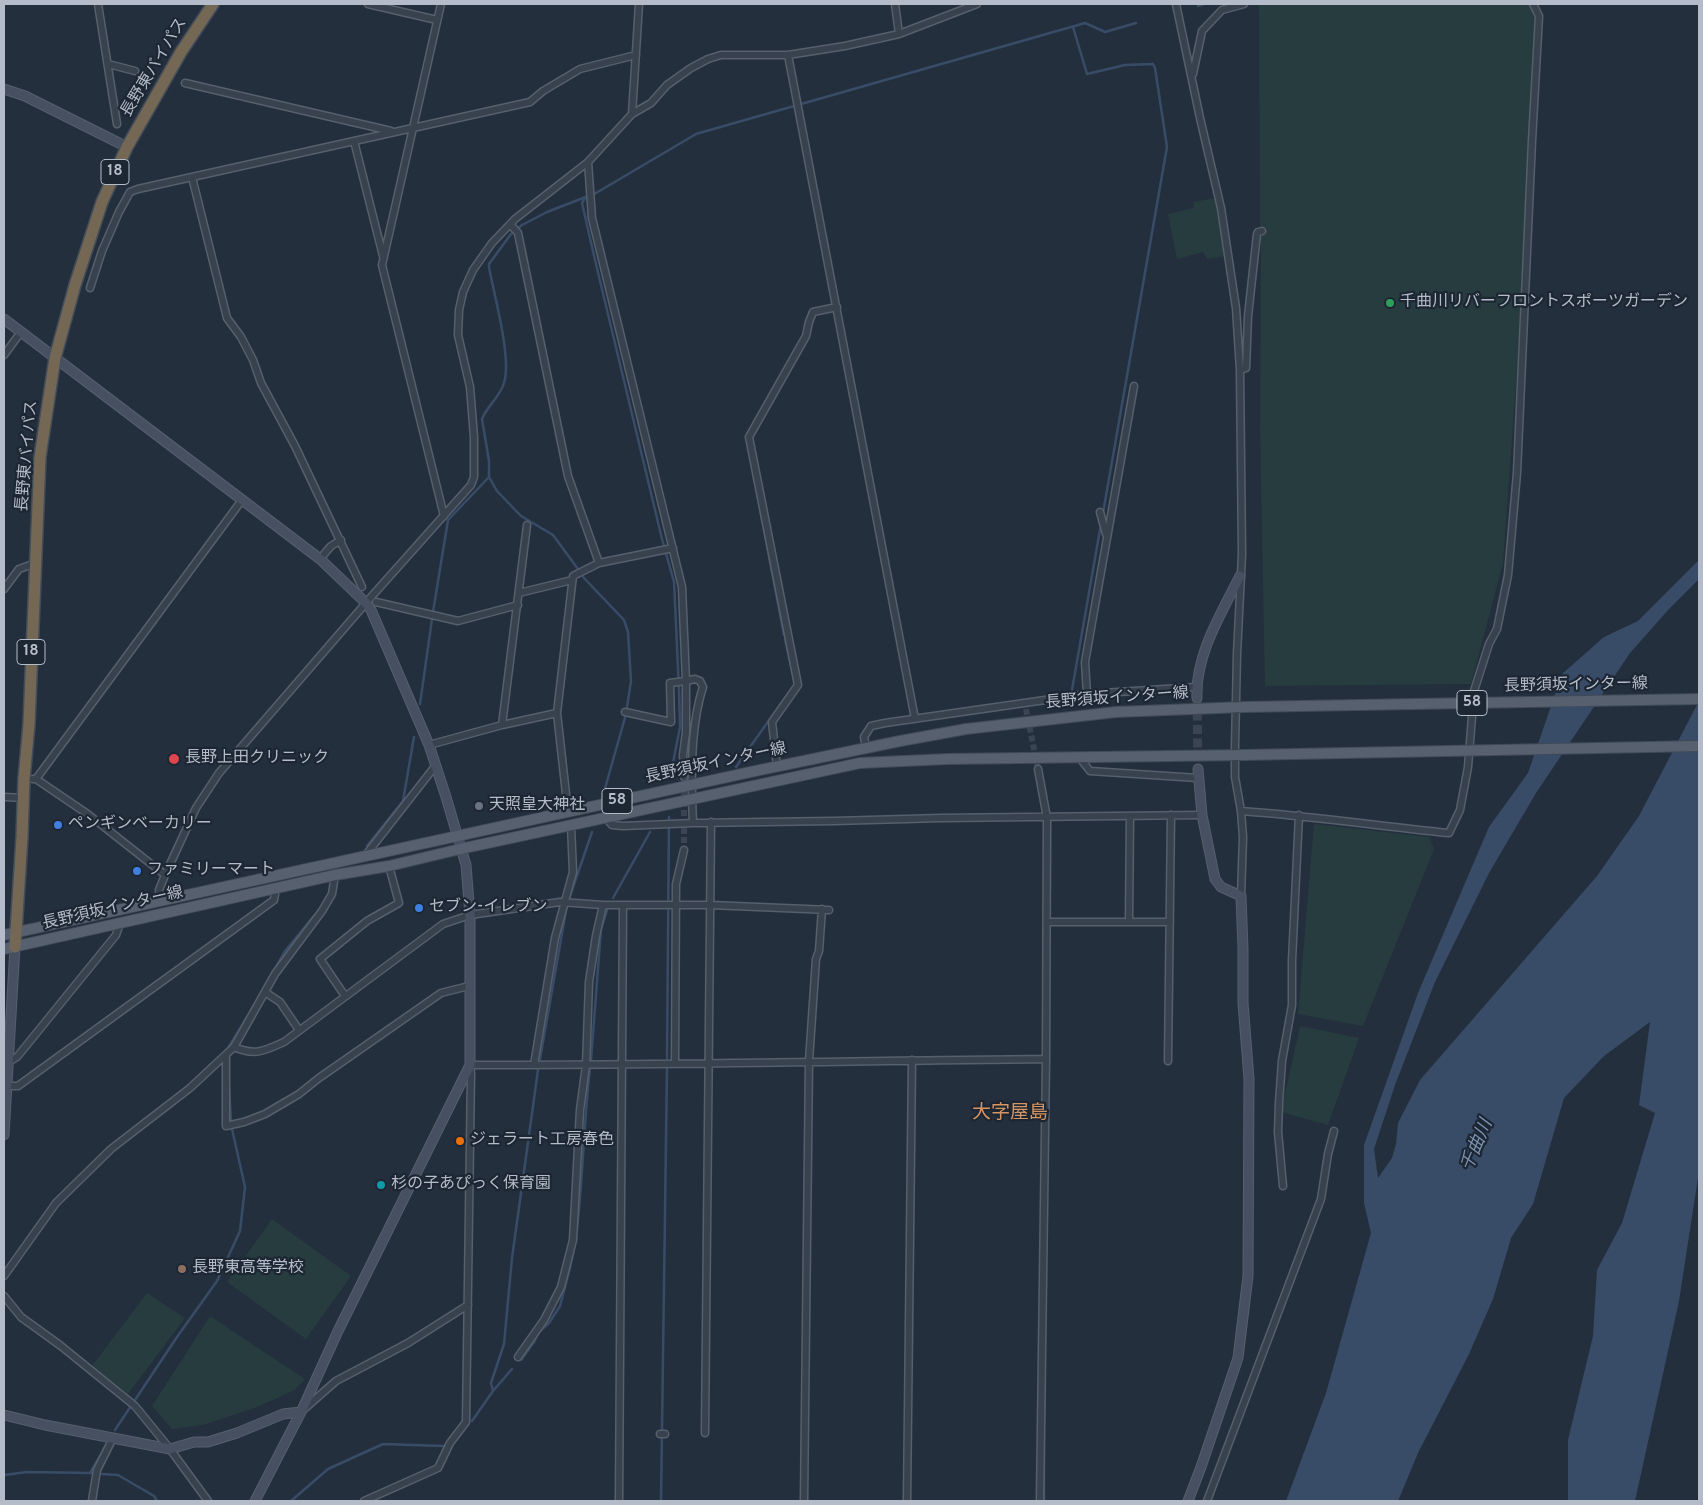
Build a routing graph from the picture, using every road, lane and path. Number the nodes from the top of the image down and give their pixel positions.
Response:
1 (98, 4) edge
2 (213, 4) edge
3 (368, 4) edge
4 (441, 4) edge
5 (639, 4) edge
6 (895, 4) edge
7 (978, 4) edge
8 (1176, 4) edge
9 (1244, 4) edge
10 (1533, 4) edge
11 (437, 20) junction
12 (899, 34) junction
13 (636, 55) junction
14 (788, 55) junction
15 (108, 64) junction
16 (135, 71) dead end
17 (1192, 76) junction
18 (185, 83) dead end
19 (4, 89) edge
20 (632, 114) junction
21 (117, 124) dead end
22 (413, 128) junction
23 (395, 132) junction
24 (354, 141) junction
25 (127, 147) junction
26 (588, 162) junction
27 (192, 177) junction
28 (512, 225) junction
29 (1262, 231) dead end
30 (383, 258) junction
31 (90, 288) dead end
32 (837, 307) junction
33 (4, 320) edge
34 (20, 332) junction
35 (4, 355) edge
36 (55, 358) junction
37 (1240, 370) junction
38 (1134, 386) dead end
39 (242, 500) junction
40 (1100, 512) dead end
41 (444, 516) junction
42 (526, 524) dead end
43 (1107, 538) junction
44 (341, 540) junction
45 (671, 549) junction
46 (320, 559) junction
47 (599, 562) junction
48 (37, 563) junction
49 (1240, 576) junction
50 (572, 580) junction
51 (362, 587) dead end
52 (4, 590) edge
53 (519, 593) junction
54 (371, 602) junction
55 (518, 605) junction
56 (684, 681) junction
57 (1196, 687) junction
58 (1087, 694) junction
59 (1197, 698) tunnel mouth
60 (1699, 699) edge
61 (1240, 707) junction
62 (557, 713) junction
63 (627, 713) dead end
64 (915, 719) junction
65 (502, 725) junction
66 (429, 745) junction
67 (1699, 746) edge
68 (866, 747) junction
69 (1240, 755) junction
70 (1078, 757) junction
71 (436, 765) junction
72 (778, 766) junction
73 (1038, 769) tunnel mouth
74 (1198, 773) joint
75 (684, 777) tunnel mouth
76 (24, 778) junction
77 (36, 779) junction
78 (691, 785) junction
79 (4, 797) edge
80 (24, 798) junction
81 (692, 799) junction
82 (1241, 811) junction
83 (568, 812) junction
84 (1171, 815) junction
85 (1202, 815) junction
86 (1299, 815) junction
87 (1130, 816) junction
88 (606, 818) junction
89 (1047, 818) junction
90 (711, 822) junction
91 (693, 823) junction
92 (571, 826) junction
93 (457, 836) junction
94 (460, 849) junction
95 (684, 850) tunnel mouth
96 (364, 857) junction
97 (389, 866) junction
98 (165, 875) junction
99 (335, 875) junction
100 (276, 888) junction
101 (1241, 896) junction
102 (160, 902) junction
103 (565, 902) junction
104 (604, 904) junction
105 (623, 904) junction
106 (674, 905) junction
107 (711, 905) junction
108 (470, 915) junction
109 (1047, 922) junction
110 (1130, 922) junction
111 (1170, 922) junction
112 (120, 923) junction
113 (16, 933) junction
114 (4, 936) edge
115 (9, 948) edge
116 (469, 986) junction
117 (265, 992) junction
118 (345, 996) junction
119 (299, 1030) junction
120 (234, 1047) junction
121 (226, 1055) junction
122 (1046, 1059) junction
123 (912, 1060) junction
124 (809, 1061) junction
125 (1168, 1061) dead end
126 (7, 1062) junction
127 (710, 1063) junction
128 (675, 1064) junction
129 (470, 1065) junction
130 (534, 1065) junction
131 (586, 1065) junction
132 (622, 1065) junction
133 (6, 1086) junction
134 (1334, 1131) dead end
135 (4, 1135) edge
136 (1283, 1186) dead end
137 (4, 1276) edge
138 (4, 1296) edge
139 (468, 1305) junction
140 (518, 1358) dead end
141 (301, 1412) junction
142 (4, 1415) edge
143 (705, 1433) dead end
144 (113, 1438) junction
145 (170, 1449) junction
146 (92, 1501) edge
147 (208, 1501) edge
148 (255, 1501) edge
149 (364, 1501) edge
150 (619, 1501) edge
151 (804, 1501) edge
152 (907, 1501) edge
153 (1040, 1501) edge
154 (1188, 1501) edge
155 (1207, 1501) edge

1 - 15 street
2 - 25 highway, 長野東バイパス / 18
3 - 11 street
4 - 11 street
5 - 13 street
6 - 12 street
7 - 12 street
8 - 17 street
9 - 17 street
10 - 86 street
11 - 22 street
12 - 14 street
13 - 20 street
13 - 22 street
14 - 20 street
14 - 32 street
15 - 16 street
15 - 21 street
17 - 37 street
18 - 23 street
19 - 25 street
20 - 26 street
22 - 23 street
22 - 30 street
23 - 24 street
24 - 27 street
24 - 30 street
25 - 36 highway, 長野東バイパス / 18
26 - 28 street
26 - 45 street
27 - 31 street
27 - 44 street
28 - 41 street
28 - 47 street
29 - 37 street
30 - 41 street
32 - 64 street
32 - 72 street
33 - 34 street
34 - 35 street
34 - 36 street
36 - 39 street
36 - 48 highway, 長野東バイパス / 18
37 - 49 street
38 - 43 street
39 - 46 street
39 - 77 street
40 - 43 street
41 - 54 street
42 - 53 street
43 - 58 street
44 - 46 street
44 - 51 street
45 - 47 street
45 - 56 street
46 - 54 street
47 - 50 street
48 - 52 street
48 - 76 highway, 長野東バイパス / 18
49 - 57 street
49 - 61 street
50 - 53 street
50 - 62 street
53 - 55 street
54 - 55 street
54 - 66 street
54 - 98 street
55 - 65 street
56 - 63 street
56 - 75 street
56 - 78 street
57 - 58 street
57 - 59 street
58 - 64 street
60 - 61 main road, 長野須坂インター線 / 58, bridge
61 - 68 main road, 長野須坂インター線 / 58
61 - 69 street
62 - 65 street
62 - 83 street
64 - 68 street
65 - 66 street
66 - 71 street
67 - 69 main road, 長野須坂インター線 / 58, bridge
68 - 72 main road, 長野須坂インター線 / 58
69 - 70 main road, 長野須坂インター線 / 58
69 - 82 street
70 - 74 street
70 - 81 main road, 長野須坂インター線 / 58
71 - 93 street
71 - 96 street
72 - 78 main road, 長野須坂インター線 / 58
73 - 89 street
74 - 85 street
76 - 77 street
76 - 80 highway, 長野東バイパス / 18
77 - 98 street
78 - 81 street
78 - 83 main road, 長野須坂インター線 / 58
79 - 80 street
80 - 113 highway, 長野東バイパス / 18
81 - 88 main road, 長野須坂インター線 / 58
81 - 91 street
82 - 86 street
82 - 101 street
83 - 93 main road, 長野須坂インター線 / 58
84 - 85 street
84 - 87 street
84 - 111 street
85 - 101 street
86 - 136 street
87 - 89 street
87 - 110 street
88 - 91 street
88 - 92 main road, 長野須坂インター線 / 58
89 - 90 street
89 - 109 street
90 - 91 street
90 - 107 street
92 - 94 main road, 長野須坂インター線 / 58
92 - 103 street
93 - 94 street
93 - 96 main road, 長野須坂インター線 / 58
94 - 97 main road, 長野須坂インター線 / 58
94 - 108 street
95 - 106 street
96 - 102 main road, 長野須坂インター線 / 58
97 - 99 main road, 長野須坂インター線 / 58
97 - 118 street
98 - 102 street
99 - 100 main road, 長野須坂インター線 / 58
99 - 117 street
100 - 112 main road, 長野須坂インター線 / 58
100 - 133 street
101 - 154 street
102 - 113 main road, 長野須坂インター線 / 58
103 - 104 street
103 - 108 street
103 - 130 street
104 - 105 street
104 - 131 street
105 - 106 street
105 - 132 street
106 - 107 street
106 - 128 street
107 - 124 street
107 - 127 street
108 - 116 street
108 - 118 street
109 - 110 street
109 - 122 street
110 - 111 street
111 - 125 street
112 - 115 main road, 長野須坂インター線 / 58
112 - 126 street
113 - 114 main road, 長野須坂インター線 / 58
113 - 115 highway, 長野東バイパス / 18
115 - 126 street
116 - 121 street
116 - 129 street
117 - 119 street
117 - 120 street
118 - 119 street
119 - 120 street
120 - 121 street
121 - 137 street
122 - 123 street
122 - 153 street
123 - 124 street
123 - 152 street
124 - 127 street
124 - 151 street
126 - 133 street
127 - 128 street
127 - 143 street
128 - 132 street
129 - 130 street
129 - 139 street
129 - 141 street
130 - 131 street
131 - 132 street
131 - 140 street
132 - 150 street
133 - 135 street
134 - 155 street
138 - 145 street
139 - 141 street
139 - 149 street
141 - 145 street
141 - 148 street
142 - 144 street
144 - 145 street
144 - 146 street
145 - 147 street

